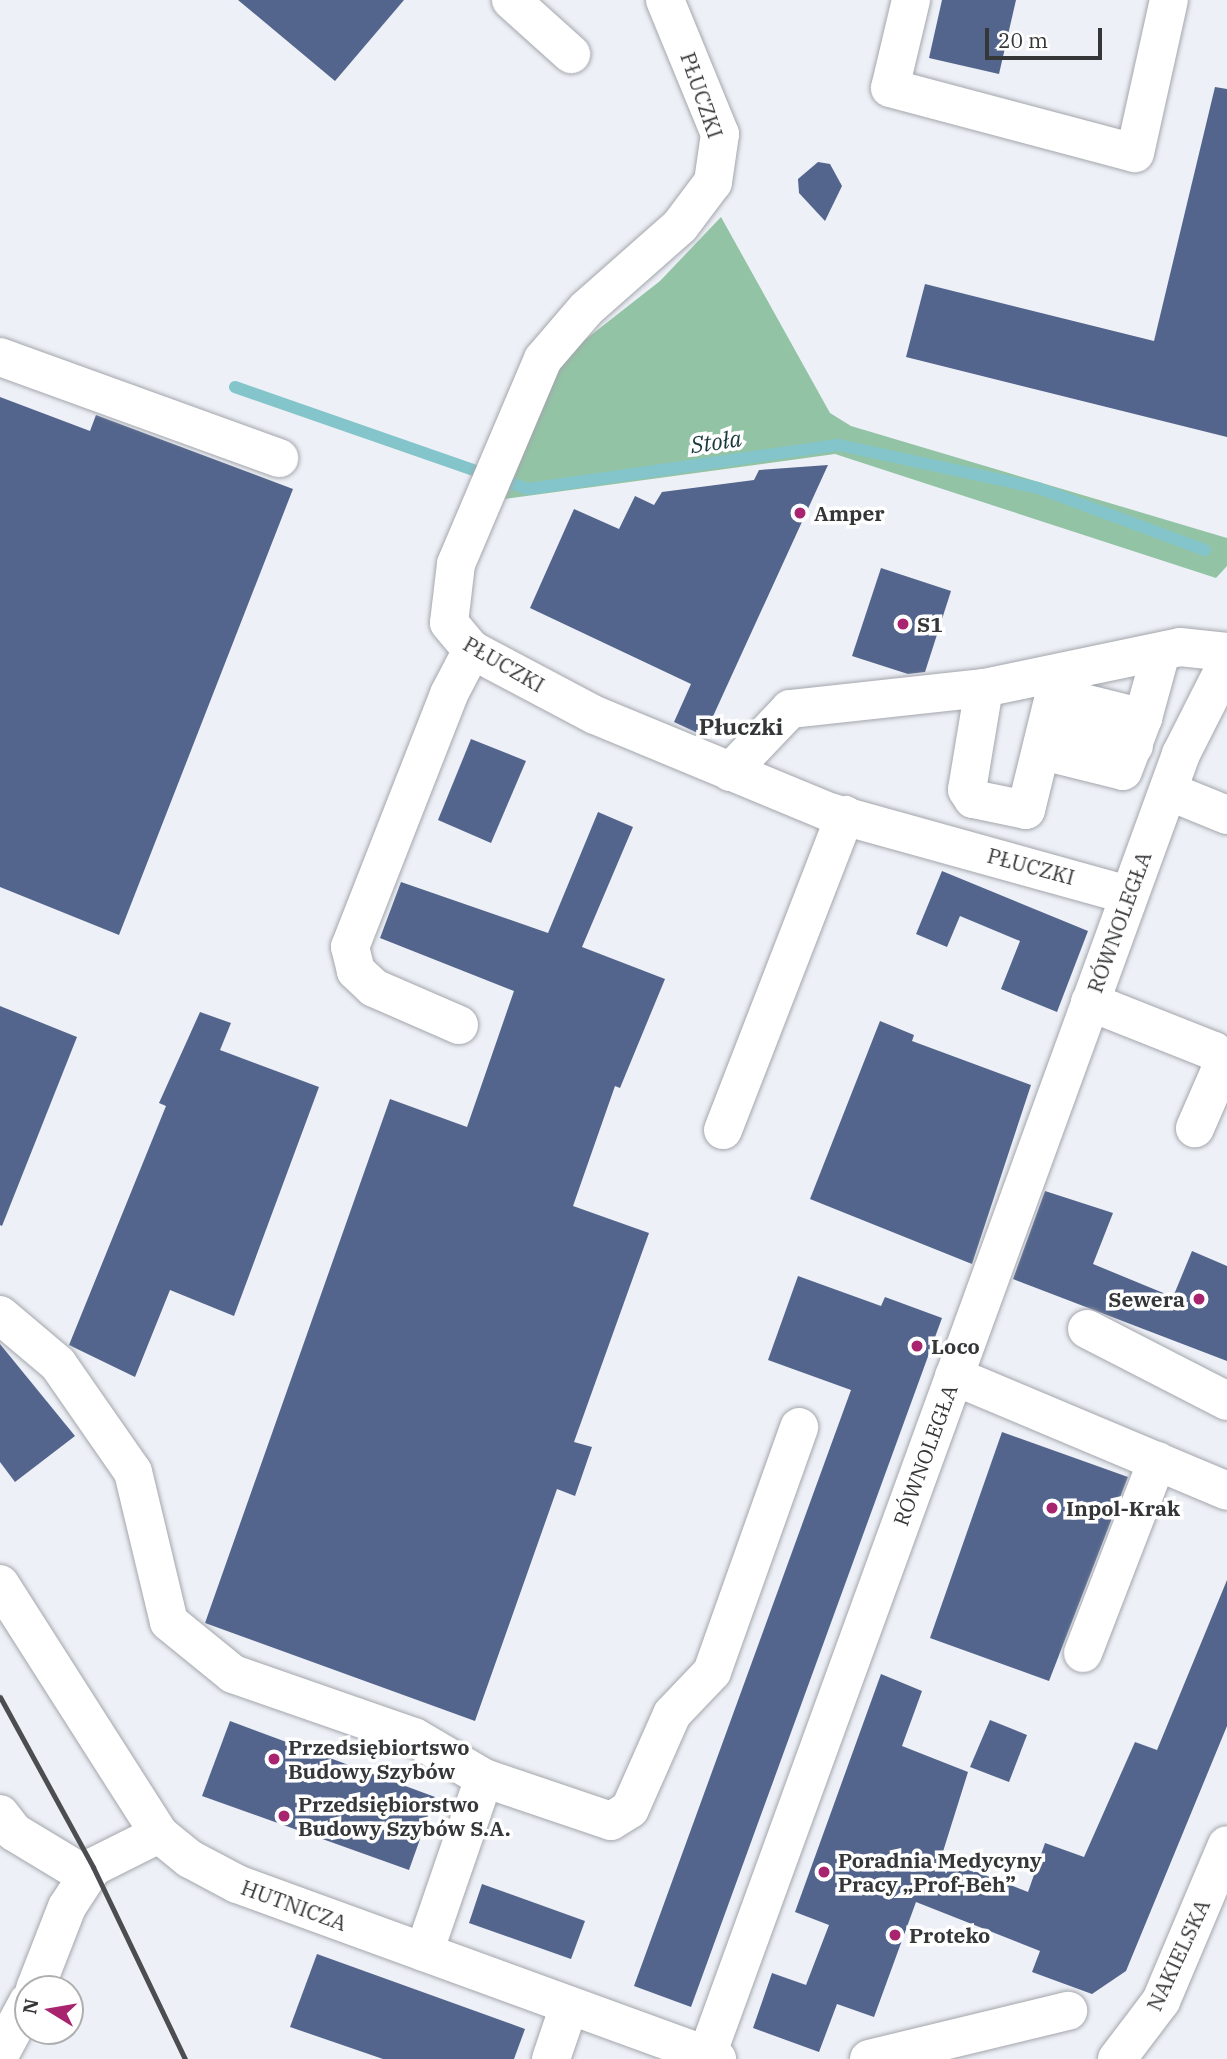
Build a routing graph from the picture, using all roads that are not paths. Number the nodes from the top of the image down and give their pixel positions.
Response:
1 (511, 0) edge
2 (665, 0) edge
3 (911, 0) edge
4 (1169, 0) edge
5 (571, 54) dead end
6 (0, 357) edge
7 (279, 458) dead end
8 (472, 650) junction
9 (1161, 652) junction
10 (1227, 652) edge
11 (1227, 663) edge
12 (984, 688) junction
13 (1052, 712) junction
14 (1139, 732) junction
15 (730, 772) junction
16 (1168, 790) junction
17 (845, 815) junction
18 (1227, 816) edge
19 (1129, 895) junction
20 (1090, 1002) junction
21 (459, 1025) dead end
22 (1195, 1128) dead end
23 (723, 1130) dead end
24 (0, 1315) edge
25 (1087, 1329) dead end
26 (954, 1376) junction
27 (1227, 1401) edge
28 (799, 1427) dead end
29 (1157, 1461) junction
30 (1227, 1491) edge
31 (0, 1584) edge
32 (1083, 1653) dead end
33 (484, 1778) junction
34 (5, 1827) edge
35 (159, 1835) junction
36 (1227, 1845) edge
37 (87, 1876) junction
38 (424, 1952) junction
39 (40, 1975) edge
40 (1161, 2001) junction
41 (569, 2006) junction
42 (1068, 2011) dead end
43 (14, 2028) edge
44 (0, 2054) edge
45 (712, 2057) edge
46 (551, 2059) edge
47 (869, 2059) edge
48 (1117, 2059) edge
49 (1145, 2059) edge

1 - 5 street
2 - 8 street, PŁUCZKI
3 - 4 street
6 - 7 street
8 - 15 street, PŁUCZKI
8 - 21 street
9 - 10 street
9 - 13 street
9 - 14 street
11 - 16 street, RÓWNOLEGŁA
12 - 13 street
12 - 13 street
12 - 15 street
13 - 14 street
13 - 14 street
15 - 17 street, PŁUCZKI
16 - 18 street
16 - 19 street, RÓWNOLEGŁA
17 - 19 street, PŁUCZKI
17 - 23 street
19 - 20 street, RÓWNOLEGŁA
20 - 22 street
20 - 26 street, RÓWNOLEGŁA
24 - 33 street
25 - 27 street
26 - 29 street
26 - 45 street, RÓWNOLEGŁA
28 - 33 street
29 - 30 street
29 - 32 street
31 - 35 street, HUTNICZA
33 - 38 street
34 - 37 street
35 - 37 street
35 - 38 street, HUTNICZA
36 - 40 street, NAKIELSKA
37 - 39 street
38 - 41 street, HUTNICZA
40 - 48 street, NAKIELSKA
40 - 49 street
41 - 45 street, HUTNICZA
41 - 46 street
42 - 47 street
43 - 44 street

